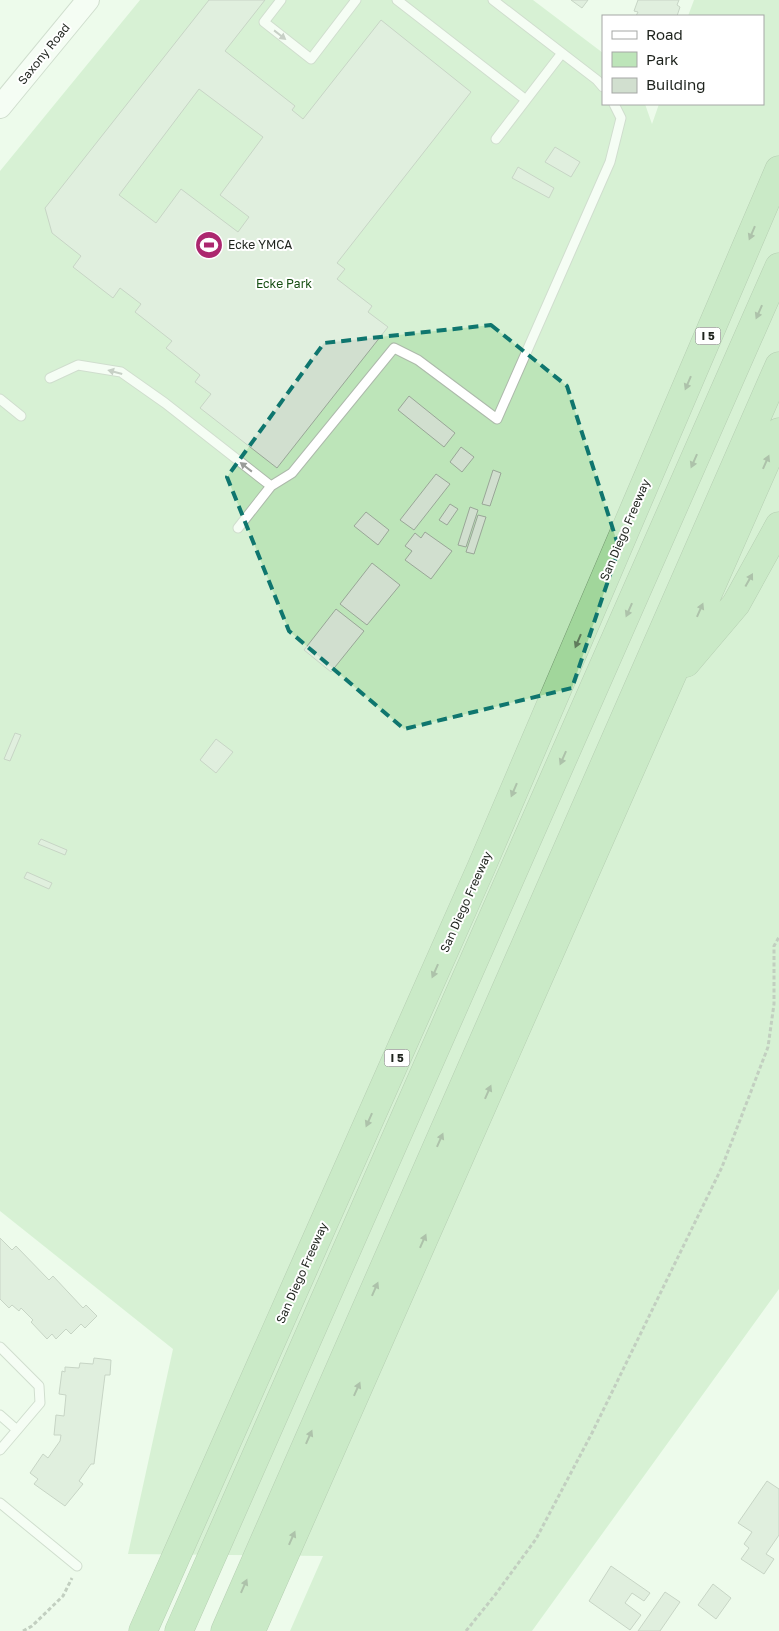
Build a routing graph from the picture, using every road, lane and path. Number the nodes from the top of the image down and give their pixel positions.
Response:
1 (88, 0) edge
2 (281, 0) edge
3 (356, 0) edge
4 (397, 0) edge
5 (493, 0) edge
6 (562, 53) junction
7 (602, 86) edge
8 (526, 100) junction
9 (615, 105) edge
10 (0, 107) edge
11 (496, 139) dead end
12 (779, 158) edge
13 (775, 179) edge
14 (779, 267) edge
15 (779, 366) edge
16 (50, 378) dead end
17 (0, 399) edge
18 (21, 416) dead end
19 (779, 432) edge
20 (271, 486) junction
21 (779, 526) edge
22 (238, 528) dead end
23 (666, 687) junction
24 (779, 937) edge
25 (0, 1347) edge
26 (0, 1415) edge
27 (17, 1430) junction
28 (0, 1450) edge
29 (0, 1503) edge
30 (77, 1566) joint
31 (24, 1631) edge
32 (143, 1631) edge
33 (178, 1631) edge
34 (225, 1631) edge
35 (251, 1631) edge
36 (466, 1631) edge

1 - 10 street, Saxony Road
2 -> 3 lane
4 - 8 lane
5 - 6 lane
6 - 7 lane
6 - 8 lane
8 - 11 lane
9 - 20 lane
12 - 13 highway, San Diego Freeway
13 -> 32 highway, San Diego Freeway / I 5
14 -> 33 highway
34 -> 15 highway
20 -> 16 lane
17 - 18 lane
23 -> 19 highway
20 - 22 lane
23 -> 21 highway
35 -> 23 highway
24 - 36 path
25 - 27 lane
26 - 27 lane
27 - 28 lane
29 - 30 lane
30 - 31 path

